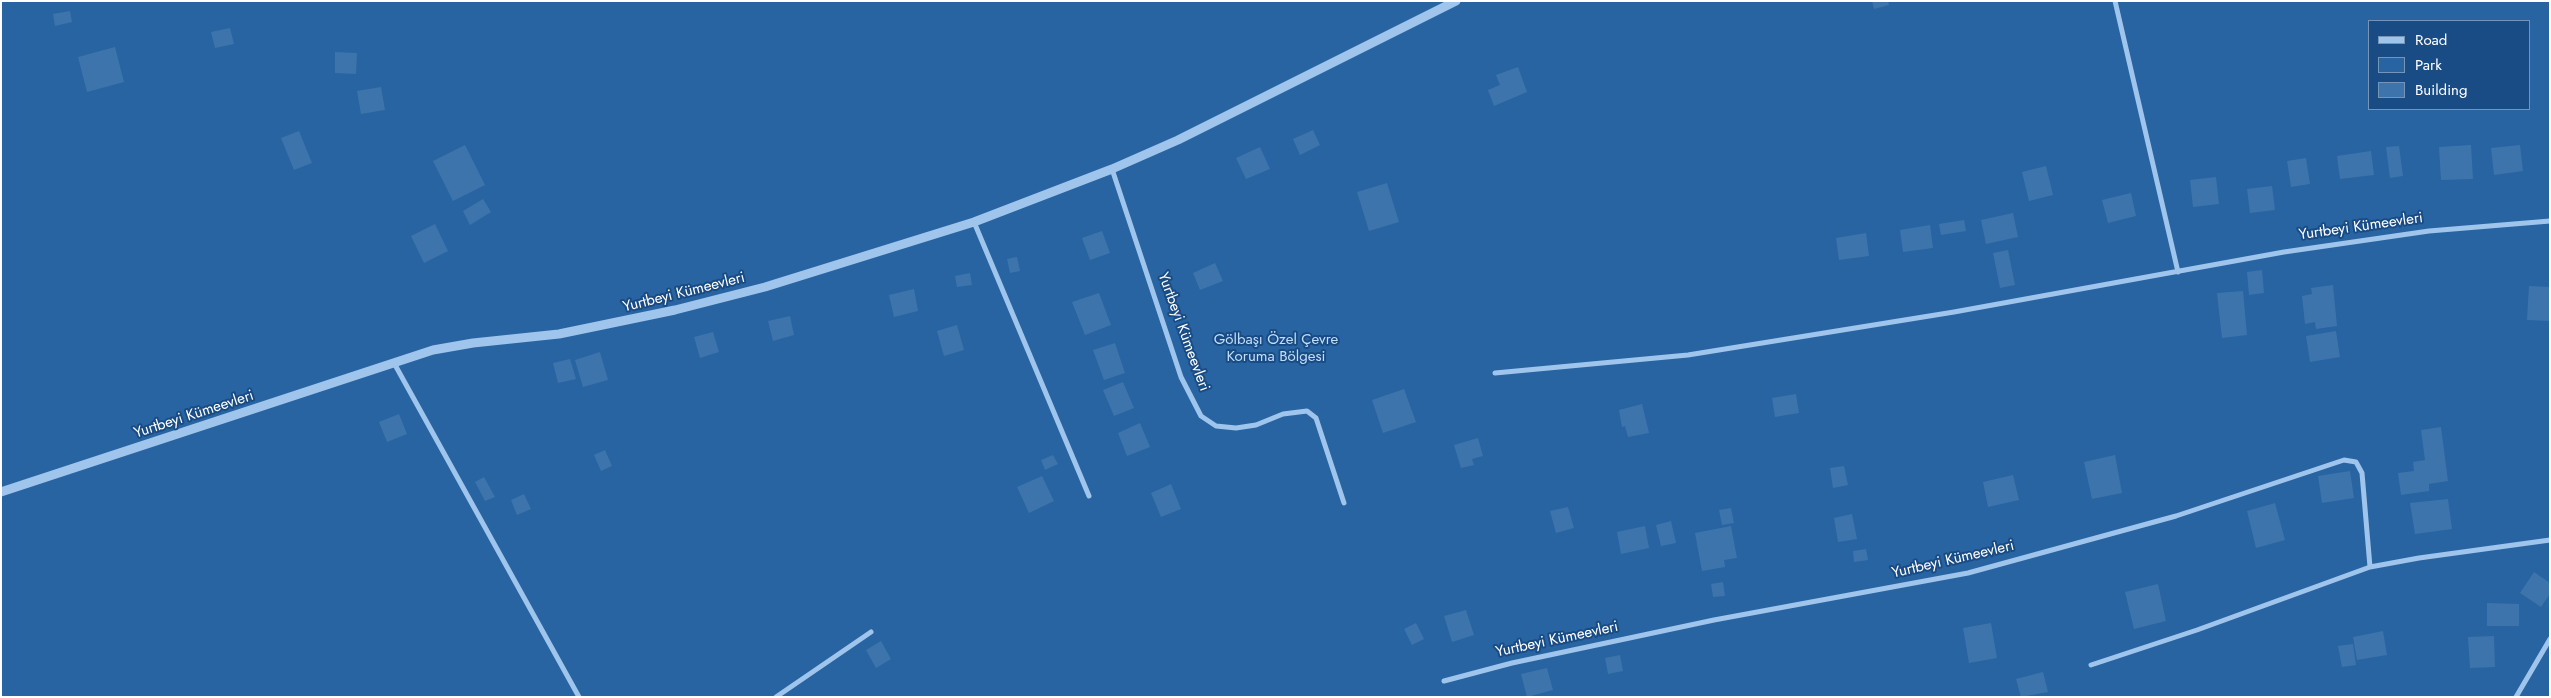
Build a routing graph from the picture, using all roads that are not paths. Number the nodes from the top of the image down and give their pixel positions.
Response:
1 (1456, 1) edge
2 (2115, 1) edge
3 (1112, 169) junction
4 (2550, 221) edge
5 (974, 222) junction
6 (2178, 272) junction
7 (394, 361) junction
8 (1495, 373) dead end
9 (1, 492) edge
10 (1089, 496) dead end
11 (1344, 503) dead end
12 (2550, 540) edge
13 (2370, 567) junction
14 (871, 632) dead end
15 (2550, 639) edge
16 (2092, 664) dead end
17 (1444, 680) dead end
18 (579, 697) edge
19 (776, 697) edge
20 (2516, 697) edge

1 - 3 street, Yurtbeyi Kümeevleri
2 - 6 street
3 - 5 street, Yurtbeyi Kümeevleri
3 - 11 street, Yurtbeyi Kümeevleri
4 - 6 street, Yurtbeyi Kümeevleri
5 - 7 street, Yurtbeyi Kümeevleri
5 - 10 street
6 - 8 street, Yurtbeyi Kümeevleri
7 - 9 street, Yurtbeyi Kümeevleri
7 - 18 street
12 - 13 street
13 - 16 street
13 - 17 street, Yurtbeyi Kümeevleri
14 - 19 street
15 - 20 street

